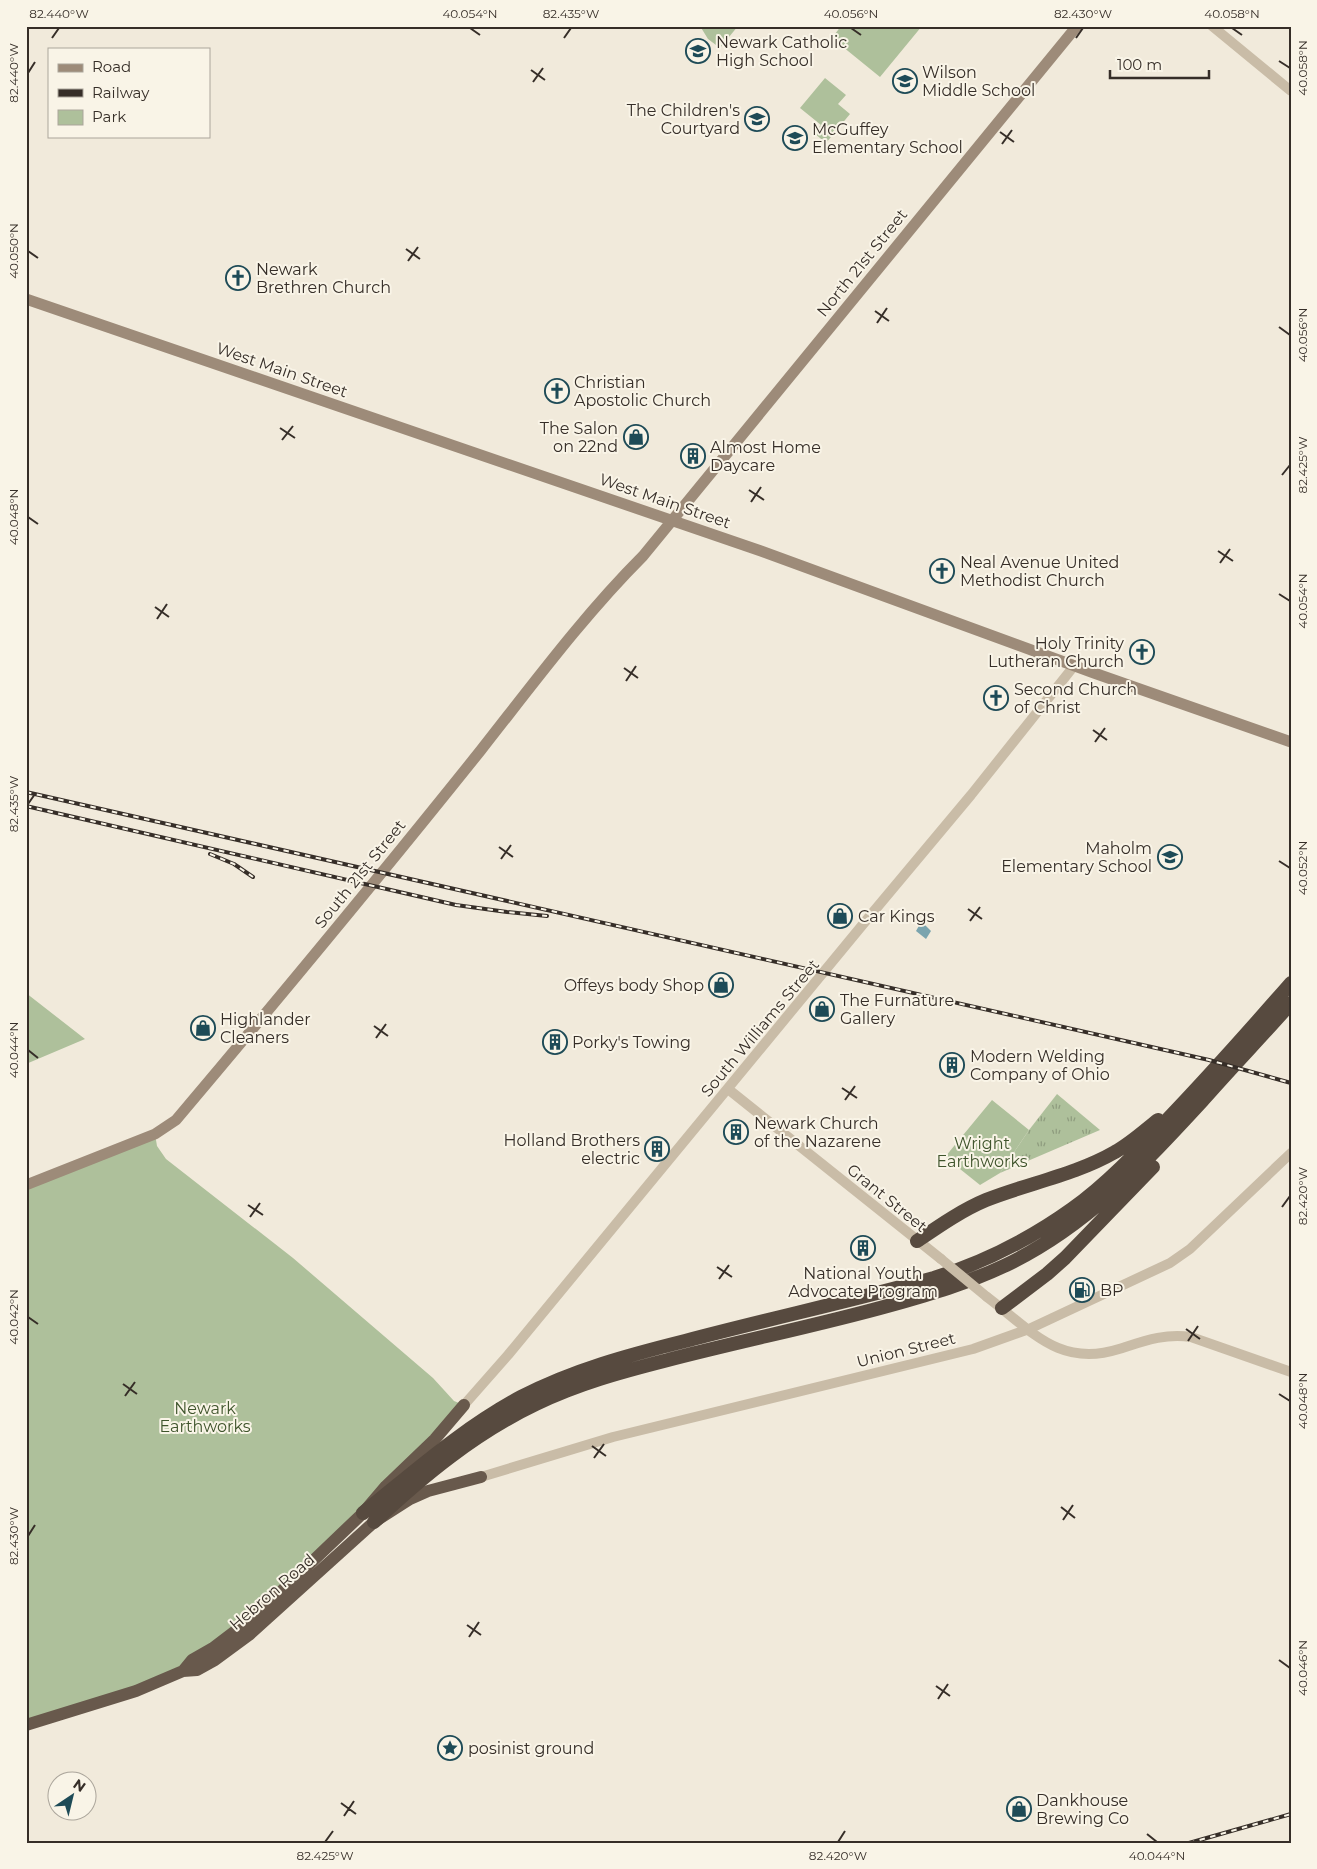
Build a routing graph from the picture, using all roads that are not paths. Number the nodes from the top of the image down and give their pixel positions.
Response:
1 (1077, 26) edge
2 (1212, 26) edge
3 (1291, 91) edge
4 (26, 299) edge
5 (672, 521) junction
6 (1074, 666) junction
7 (1291, 742) edge
8 (1291, 972) edge
9 (1291, 983) edge
10 (1285, 1000) edge
11 (1204, 1081) junction
12 (728, 1089) junction
13 (1180, 1125) junction
14 (1291, 1153) edge
15 (26, 1185) edge
16 (917, 1241) junction
17 (1002, 1308) junction
18 (1029, 1329) junction
19 (1291, 1372) edge
20 (464, 1406) joint
21 (480, 1477) joint
22 (363, 1512) junction
23 (374, 1522) junction
24 (183, 1671) junction
25 (26, 1725) edge

1 - 5 main road, North 21st Street
2 - 3 street
4 - 5 main road, West Main Street
5 - 6 main road, West Main Street
5 - 15 main road, South 21st Street
6 - 7 main road, West Main Street
6 - 12 street, South Williams Street
8 - 10 highway
9 - 10 highway
10 - 11 highway
10 - 13 highway
11 - 16 highway
11 - 22 highway
12 - 16 street, Grant Street
12 - 20 street, South Williams Street
13 - 17 highway
13 - 23 highway
14 - 18 street, Union Street
16 - 17 street, Grant Street, bridge
17 - 18 street, Grant Street
18 - 19 street, Grant Street
18 - 21 street, Union Street
20 - 22 highway, Hebron Road
21 - 23 highway, Hebron Road
22 - 24 highway, Hebron Road
23 - 24 highway, Hebron Road
24 - 25 highway, Hebron Road

